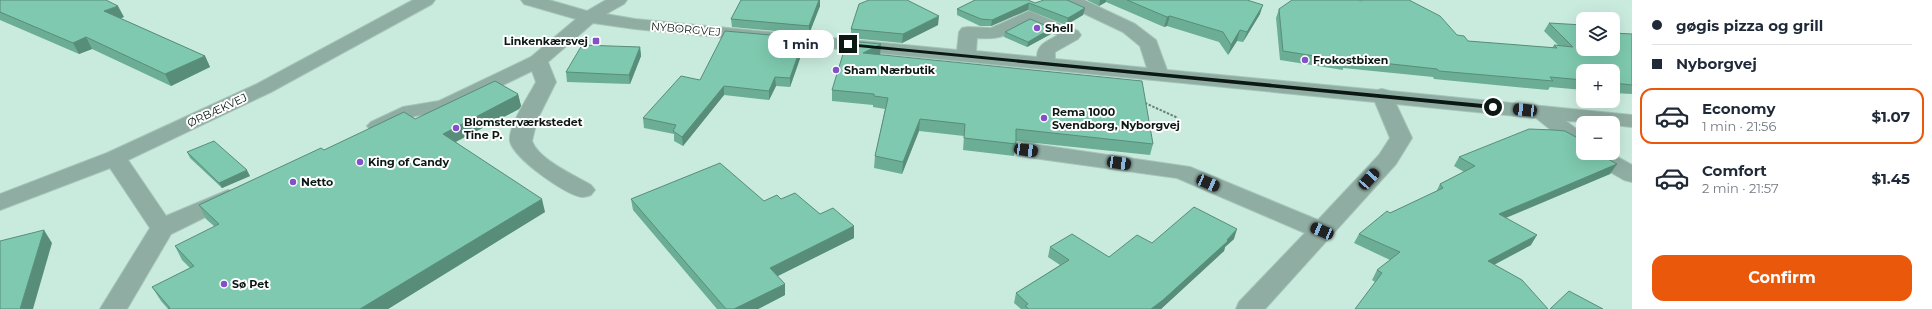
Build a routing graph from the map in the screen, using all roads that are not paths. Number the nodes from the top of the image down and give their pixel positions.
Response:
1 (426, 0) edge
2 (530, 0) edge
3 (618, 0) edge
4 (1070, 0) edge
5 (589, 17) junction
6 (966, 56) junction
7 (538, 61) junction
8 (1046, 64) junction
9 (1159, 75) junction
10 (1382, 96) junction
11 (1541, 112) junction
12 (1632, 121) edge
13 (362, 133) edge
14 (1576, 139) edge
15 (1026, 150) dead end
16 (115, 158) junction
17 (1606, 160) edge
18 (1632, 175) edge
19 (246, 188) edge
20 (583, 190) dead end
21 (0, 202) edge
22 (162, 228) junction
23 (1322, 231) junction
24 (114, 309) edge
25 (1249, 309) edge

1 - 16 street, ØRBÆKVEJ
2 - 5 street, NYBORGVEJ
3 - 5 street
4 - 9 street
5 - 6 street, NYBORGVEJ
5 - 7 street
6 - 8 street, NYBORGVEJ
6 - 8 street
7 - 13 street
7 - 20 street
8 - 9 street, NYBORGVEJ
9 - 10 street, NYBORGVEJ
10 - 11 street, NYBORGVEJ
10 - 23 street
11 - 12 street, NYBORGVEJ
11 - 14 street
15 - 23 street
16 - 21 street, ØRBÆKVEJ
16 - 22 street
17 - 18 street
19 - 22 street
22 - 24 street
23 - 25 street

